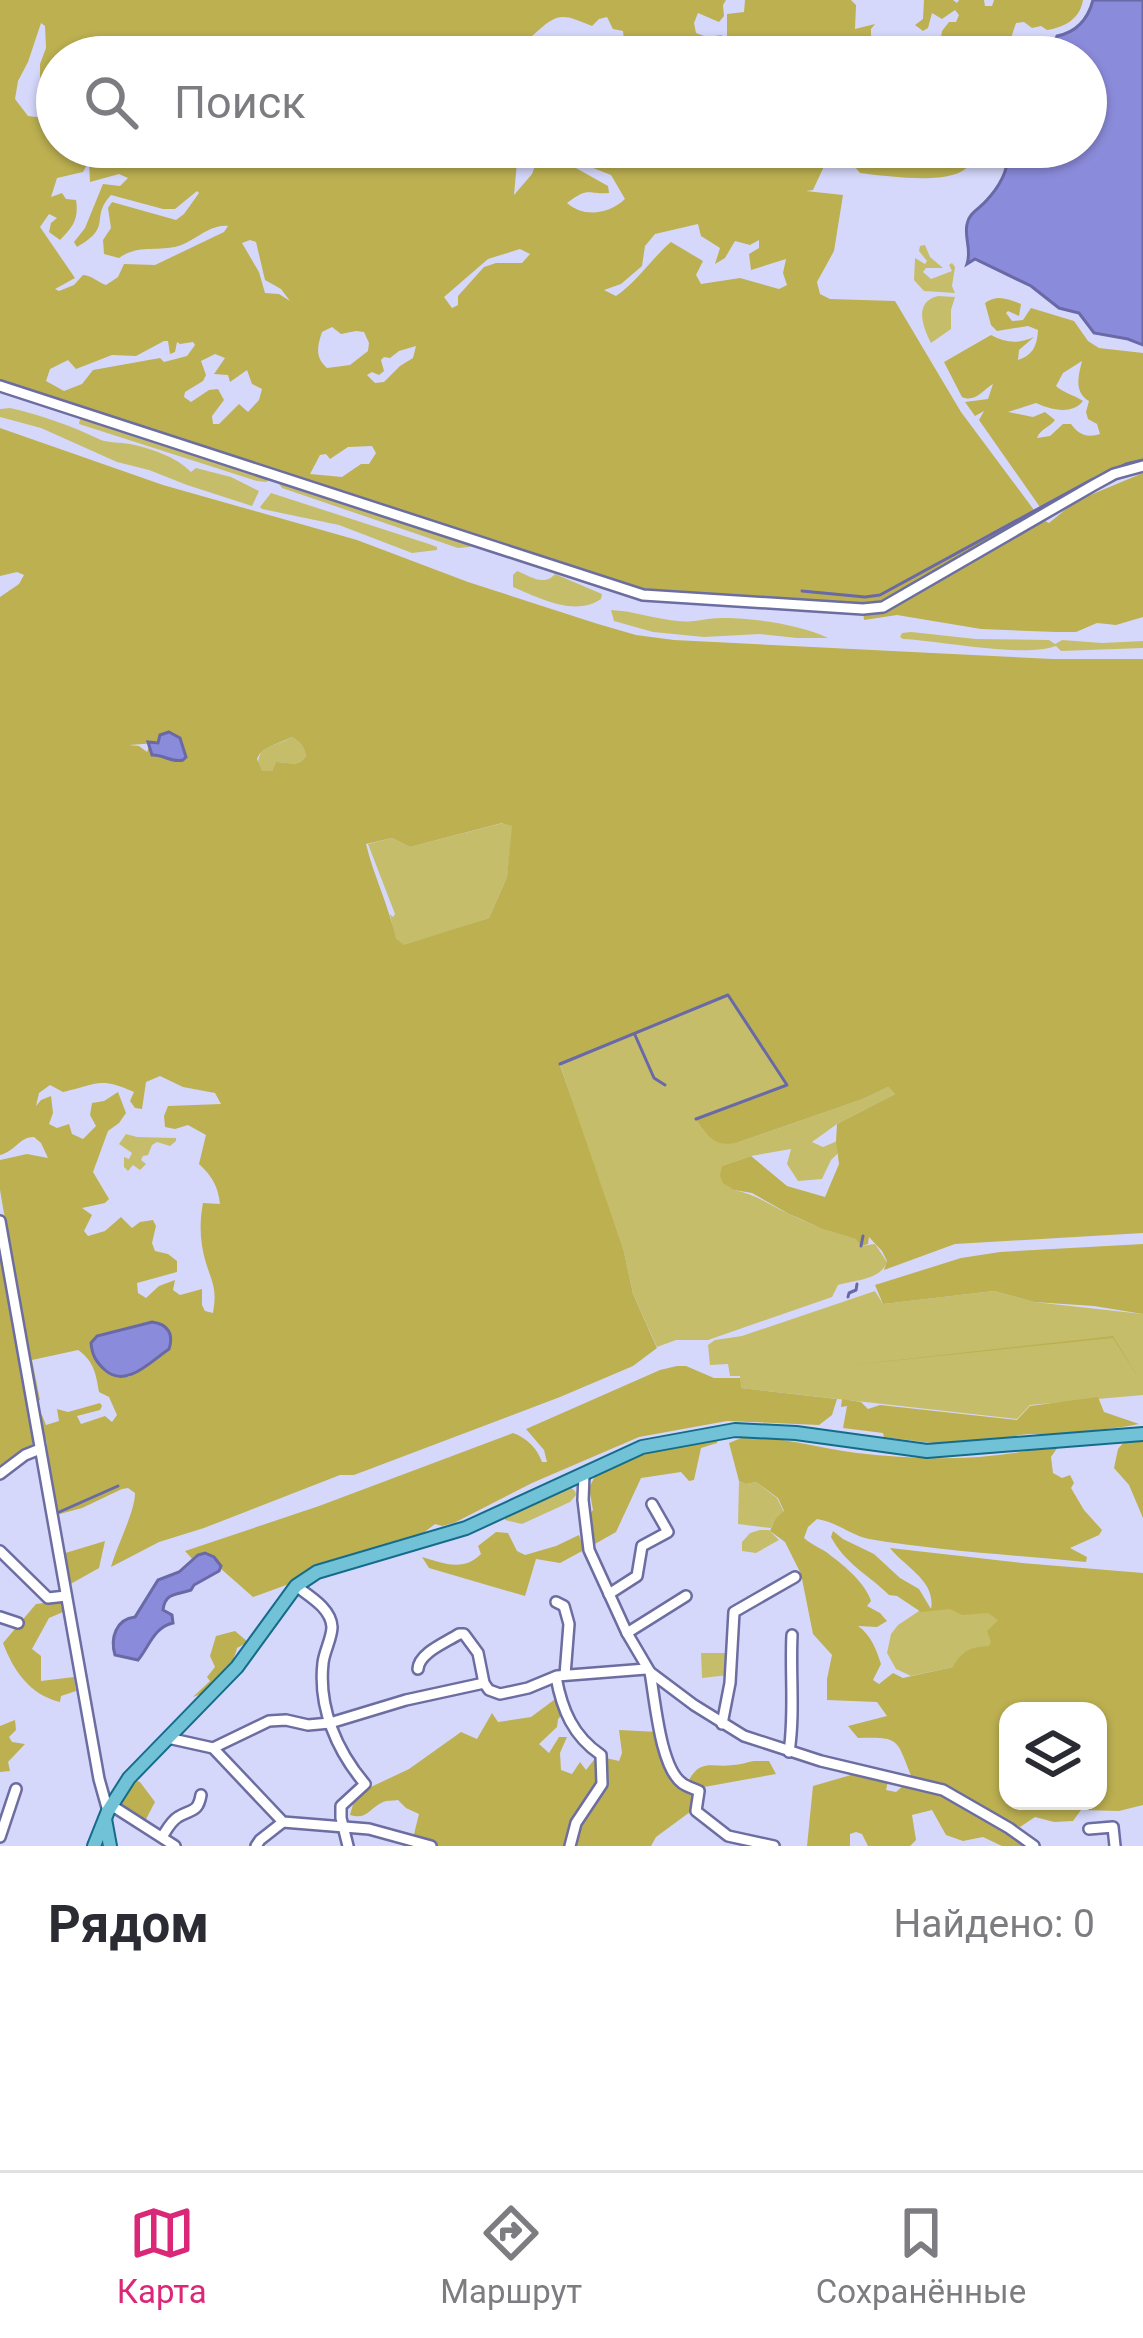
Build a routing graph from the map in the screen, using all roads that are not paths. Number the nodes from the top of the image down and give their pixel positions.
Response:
1 (0, 386) edge
2 (1143, 466) edge
3 (0, 1221) edge
4 (1143, 1434) edge
5 (40, 1449) junction
6 (0, 1474) edge
7 (584, 1474) junction
8 (652, 1504) dead end
9 (0, 1551) edge
10 (795, 1577) dead end
11 (296, 1586) junction
12 (609, 1594) junction
13 (686, 1595) dead end
14 (66, 1596) junction
15 (556, 1602) dead end
16 (0, 1617) edge
17 (18, 1623) dead end
18 (627, 1633) junction
19 (792, 1635) dead end
20 (418, 1670) dead end
21 (648, 1670) junction
22 (560, 1676) junction
23 (484, 1683) junction
24 (330, 1723) junction
25 (722, 1724) junction
26 (168, 1738) junction
27 (213, 1748) junction
28 (789, 1752) junction
29 (16, 1789) dead end
30 (201, 1795) dead end
31 (109, 1804) junction
32 (284, 1822) junction
33 (343, 1829) junction
34 (1089, 1829) dead end
35 (0, 1837) edge
36 (162, 1837) junction
37 (94, 1846) edge
38 (110, 1846) edge
39 (175, 1846) edge
40 (256, 1846) edge
41 (348, 1846) edge
42 (431, 1846) edge
43 (570, 1846) edge
44 (774, 1846) edge
45 (1034, 1846) edge
46 (1115, 1846) edge

1 - 2 street
3 - 5 street
4 - 7 main road
5 - 6 street
5 - 14 street
7 - 11 main road
7 - 12 street
8 - 12 street
9 - 14 street
10 - 25 street
11 - 24 street
11 - 26 main road
12 - 18 street
13 - 18 street
14 - 31 street
15 - 22 street
16 - 17 street
18 - 21 street
19 - 28 street
20 - 23 street
21 - 22 street
21 - 25 street
21 - 44 street
22 - 23 street
22 - 43 street
23 - 24 street
24 - 27 street
24 - 33 street
25 - 28 street
26 - 27 street
26 - 31 main road
27 - 32 street
28 - 45 street
29 - 35 street
30 - 36 street
31 - 36 street
31 - 37 main road
31 - 38 main road
32 - 33 street
32 - 40 street
33 - 41 street
33 - 42 street
34 - 46 street
36 - 39 street

